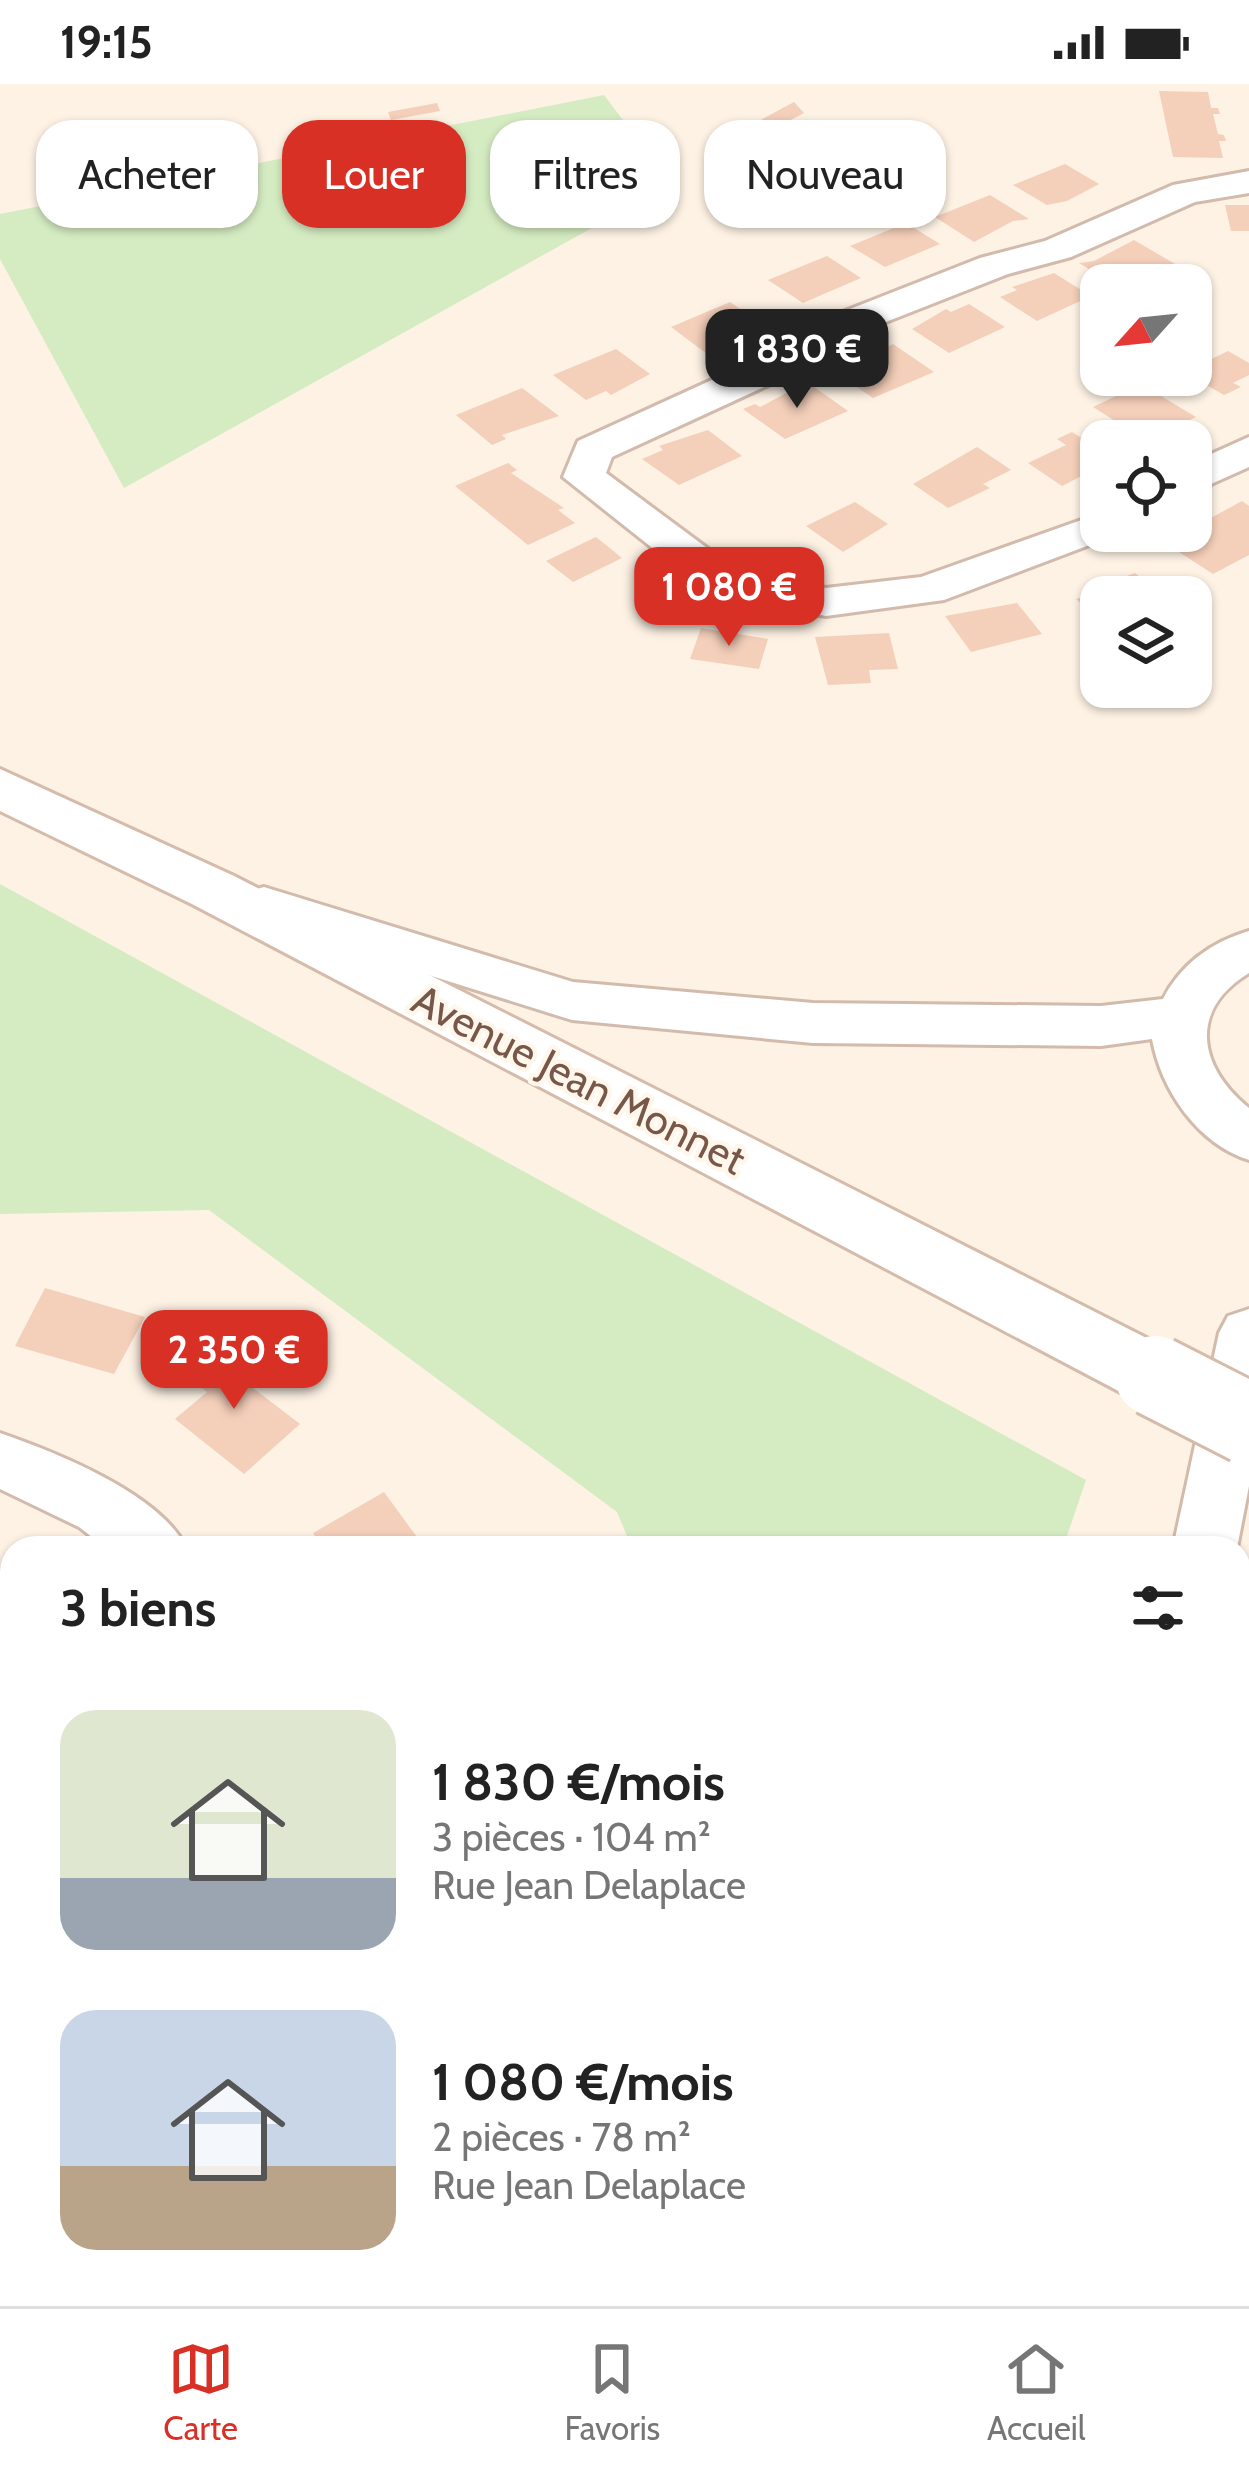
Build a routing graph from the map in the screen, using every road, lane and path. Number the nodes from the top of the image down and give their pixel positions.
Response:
1 (1249, 182) edge
2 (1249, 450) edge
3 (1212, 469) edge
4 (1080, 534) edge
5 (0, 788) edge
6 (212, 890) junction
7 (1249, 949) edge
8 (1179, 1016) junction
9 (1249, 1139) edge
10 (1249, 1333) edge
11 (1249, 1424) edge
12 (0, 1459) edge
13 (138, 1536) edge
14 (1207, 1536) edge

1 - 4 street
2 - 3 street
5 - 6 main road, Avenue Jean Monnet
6 - 8 street
6 - 11 main road, Avenue Jean Monnet, bridge
7 - 8 street
8 - 9 street
10 - 14 street
12 - 13 street

